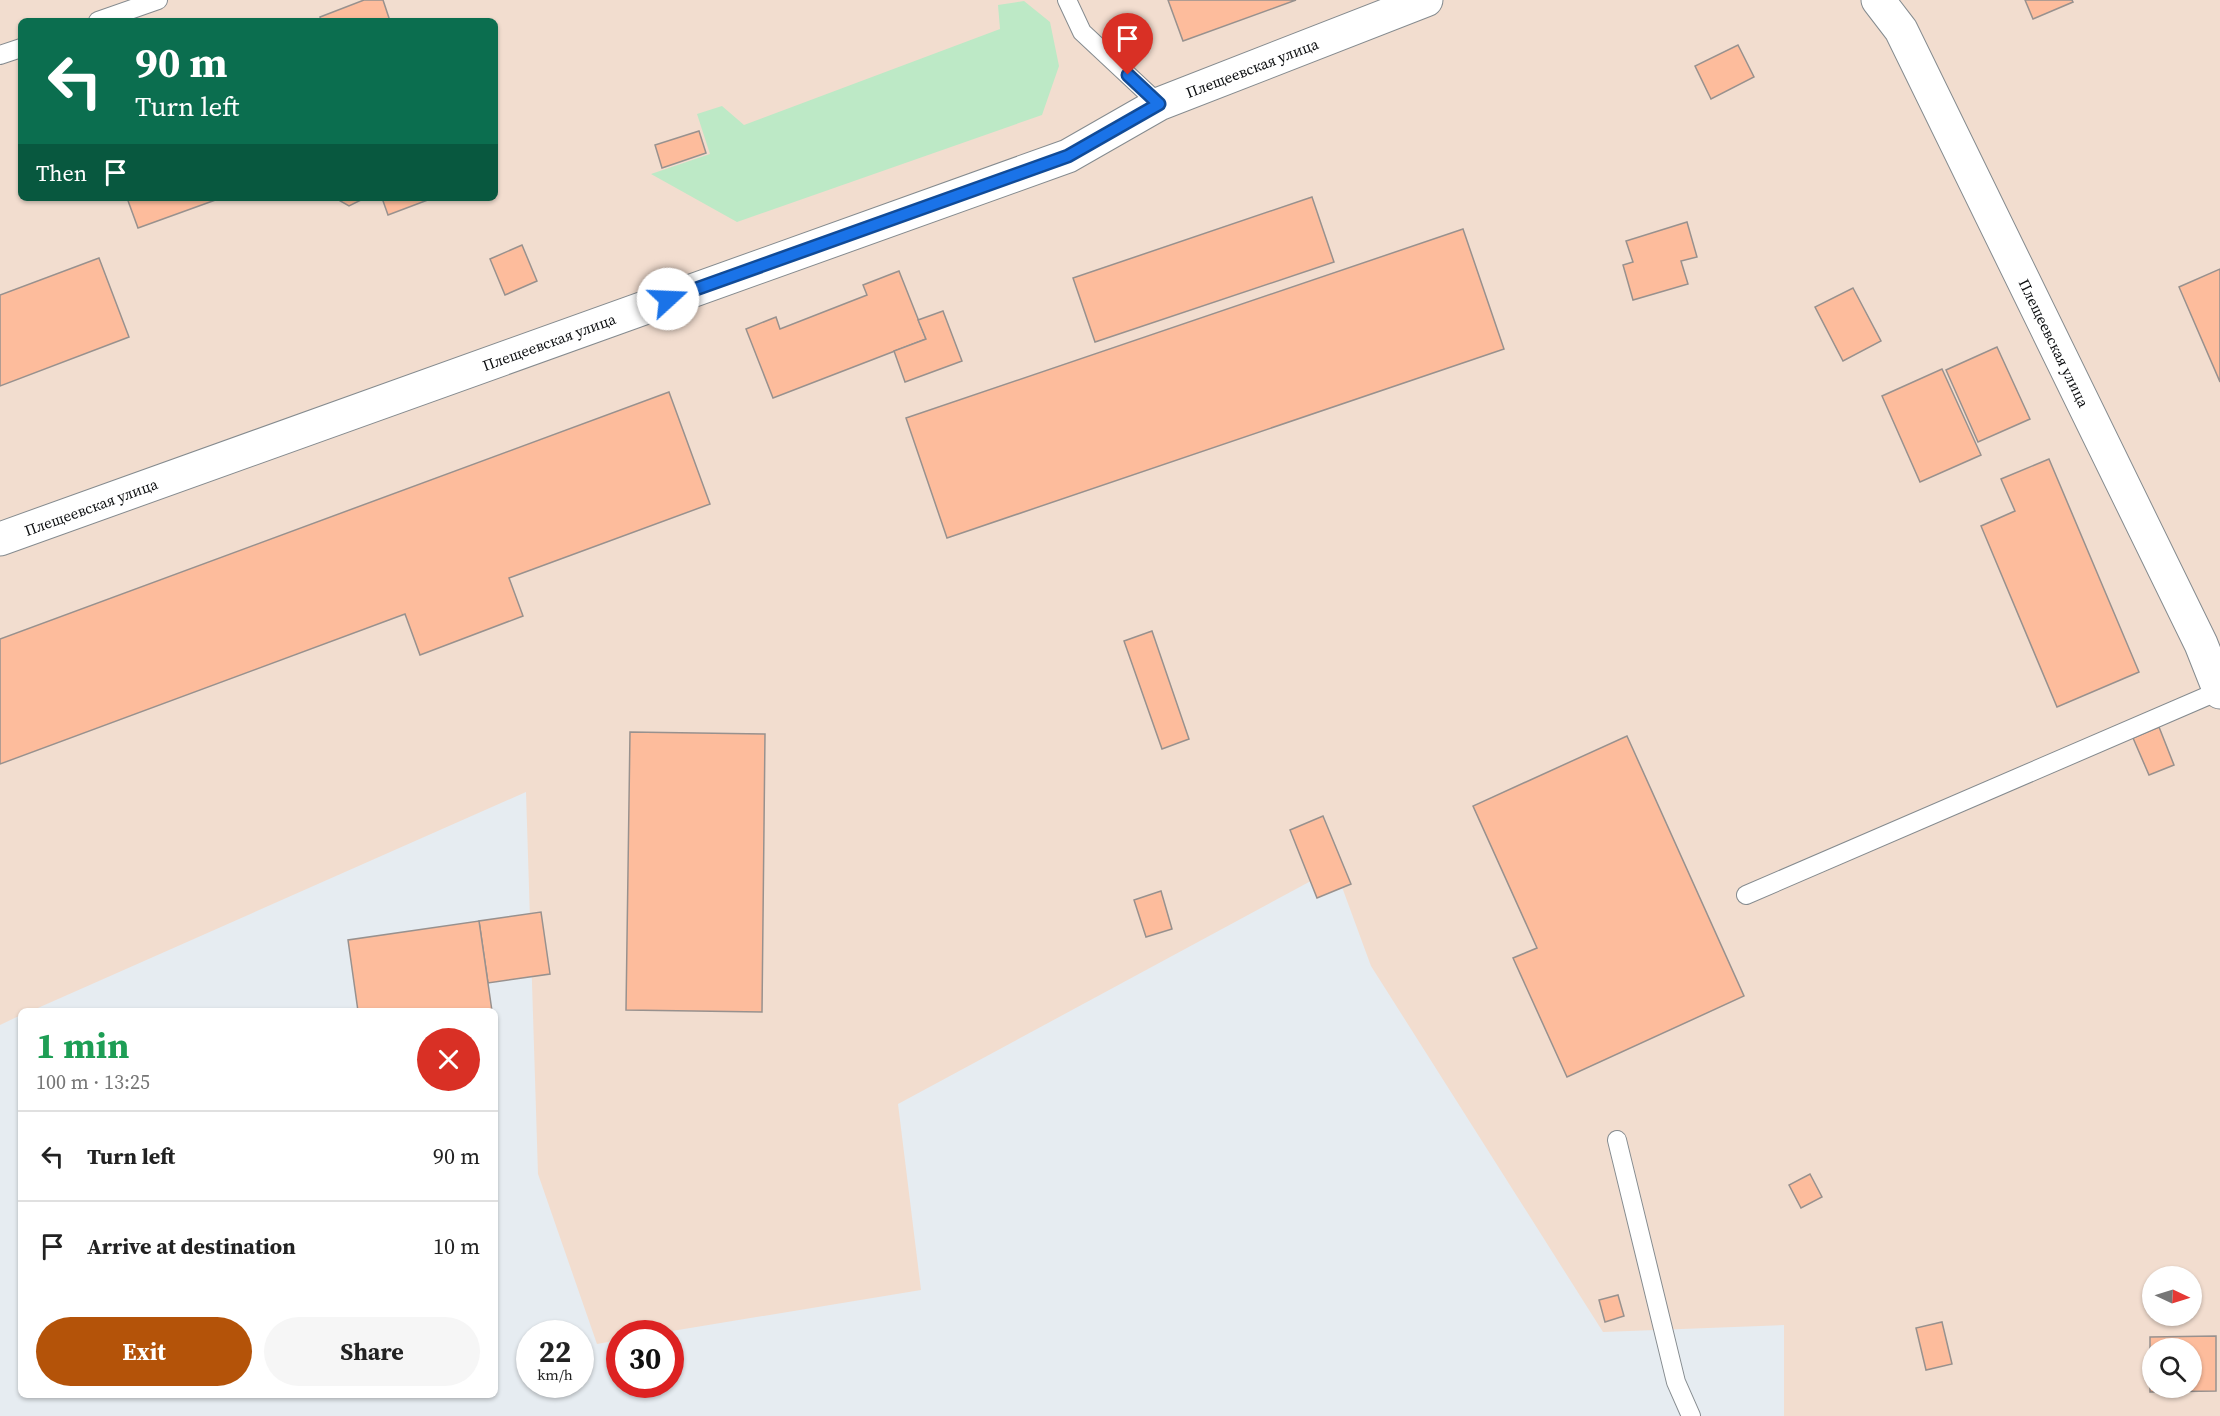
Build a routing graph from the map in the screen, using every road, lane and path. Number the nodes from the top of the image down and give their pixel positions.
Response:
1 (158, 0) edge
2 (1067, 0) edge
3 (1426, 0) edge
4 (1878, 0) edge
5 (1889, 0) edge
6 (107, 18) edge
7 (1901, 30) junction
8 (18, 49) edge
9 (0, 55) edge
10 (1159, 104) junction
11 (0, 539) edge
12 (2220, 691) edge
13 (1746, 895) dead end
14 (1617, 1140) dead end
15 (1691, 1416) edge

1 - 6 lane
2 - 10 lane
3 - 10 street, Плещеевская улица
4 - 7 street, Плещеевская улица
5 - 7 lane
7 - 12 street, Плещеевская улица
8 - 9 lane
10 - 11 street, Плещеевская улица
12 - 13 lane
14 - 15 lane

